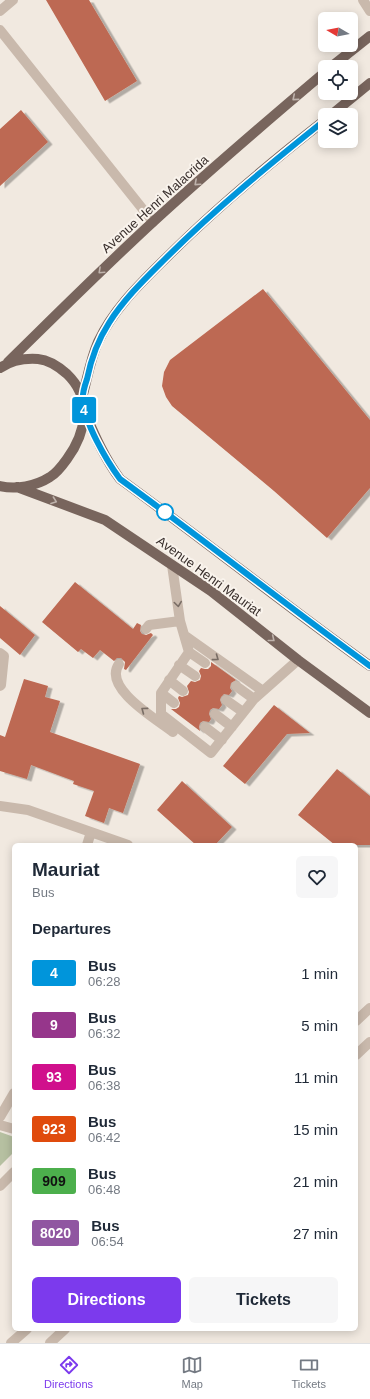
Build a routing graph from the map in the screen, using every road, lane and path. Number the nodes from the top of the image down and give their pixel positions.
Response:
1 (13, 0) edge
2 (363, 0) edge
3 (0, 11) edge
4 (370, 11) edge
5 (0, 30) edge
6 (370, 36) edge
7 (340, 60) edge
8 (318, 78) edge
9 (370, 84) edge
10 (340, 108) edge
11 (318, 125) edge
12 (153, 222) junction
13 (4, 365) edge
14 (82, 398) junction
15 (85, 413) junction
16 (0, 486) edge
17 (17, 487) junction
18 (172, 565) junction
19 (180, 621) junction
20 (146, 629) dead end
21 (184, 635) junction
22 (0, 652) edge
23 (188, 652) junction
24 (298, 660) junction
25 (205, 663) dead end
26 (119, 664) dead end
27 (179, 665) junction
28 (370, 666) edge
29 (195, 676) dead end
30 (169, 680) junction
31 (0, 686) edge
32 (236, 686) dead end
33 (183, 691) dead end
34 (263, 691) junction
35 (161, 692) junction
36 (254, 699) junction
37 (226, 700) dead end
38 (174, 703) dead end
39 (243, 712) junction
40 (370, 713) edge
41 (215, 714) dead end
42 (232, 726) junction
43 (205, 727) dead end
44 (222, 740) junction
45 (211, 753) junction
46 (0, 806) edge
47 (91, 832) junction
48 (88, 843) edge
49 (122, 843) edge
50 (370, 1008) edge
51 (358, 1019) edge
52 (370, 1042) edge
53 (358, 1053) edge
54 (12, 1096) edge
55 (0, 1117) edge
56 (0, 1125) edge
57 (12, 1128) edge
58 (12, 1174) edge
59 (0, 1186) edge
60 (25, 1331) edge
61 (63, 1331) edge
62 (11, 1343) edge
63 (50, 1343) edge

1 - 3 street
2 - 4 street
5 - 12 street
6 - 7 main road
8 -> 12 main road, Avenue Henri Malacrida
9 - 10 main road
11 - 14 main road
12 -> 13 main road, Avenue Henri Malacrida
13 - 14 main road
14 - 15 main road
15 - 17 main road
15 - 28 main road, Avenue Henri Mauriat
16 - 17 main road
17 -> 18 main road, Avenue Henri Mauriat
18 -> 19 street
18 -> 24 main road, Avenue Henri Mauriat
19 - 20 street
19 - 21 street
21 - 23 street
21 -> 34 street
22 - 31 street
23 - 25 street
23 - 27 street
24 - 34 street
24 - 40 main road, Avenue Henri Mauriat
45 -> 26 street
27 - 29 street
27 - 30 street
30 - 33 street
30 - 35 street
32 - 36 street
34 - 36 street
35 - 38 street
35 - 45 street
36 - 39 street
37 - 39 street
39 - 42 street
41 - 42 street
42 - 44 street
43 - 44 street
44 - 45 street
46 - 47 street
47 - 48 street
47 - 49 street
50 - 51 street
52 - 53 street
54 - 55 street
56 - 57 street
58 - 59 street
60 - 62 street
61 - 63 street

